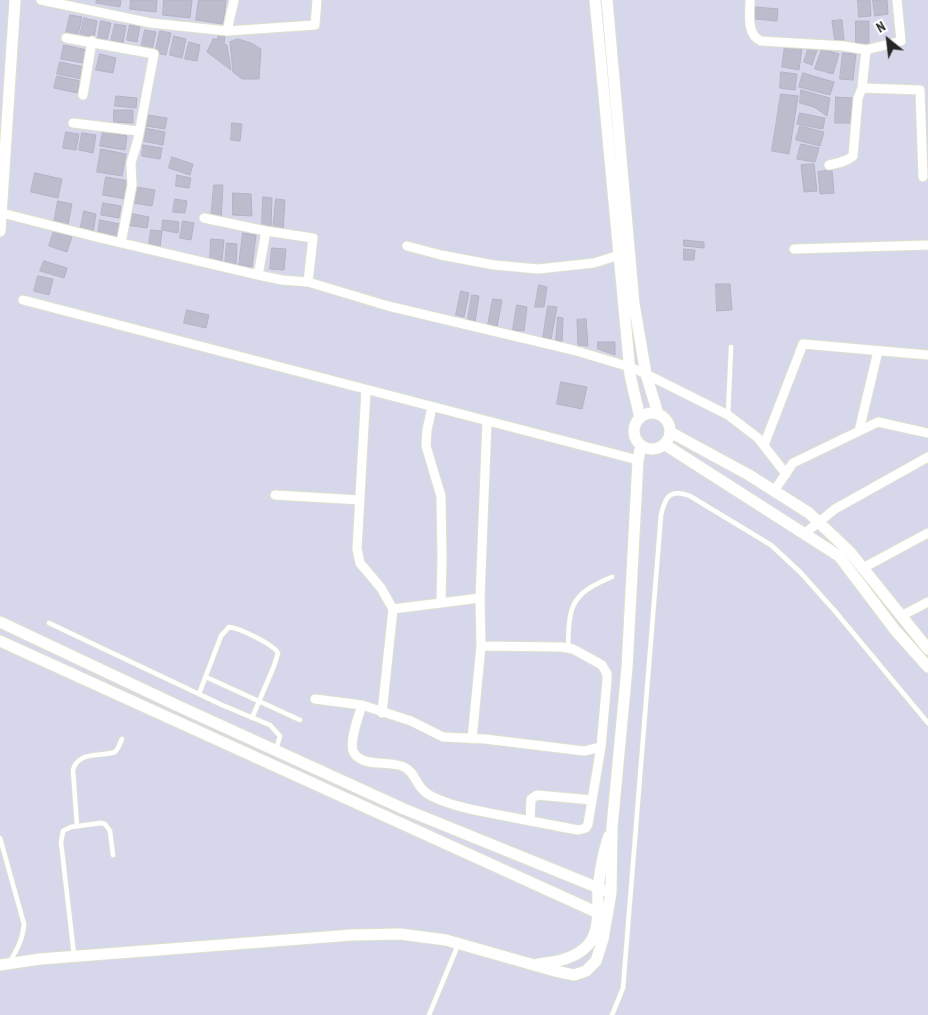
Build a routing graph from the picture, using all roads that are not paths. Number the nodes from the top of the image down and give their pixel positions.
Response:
1 (15, 0) edge
2 (41, 0) edge
3 (234, 0) edge
4 (317, 0) edge
5 (595, 0) edge
6 (607, 0) edge
7 (750, 0) edge
8 (897, 0) edge
9 (227, 31) junction
10 (66, 38) dead end
11 (92, 41) junction
12 (866, 50) junction
13 (862, 88) junction
14 (83, 95) dead end
15 (611, 114) junction
16 (73, 123) dead end
17 (138, 131) junction
18 (829, 165) dead end
19 (923, 177) dead end
20 (2, 213) junction
21 (204, 218) dead end
22 (0, 231) edge
23 (266, 231) junction
24 (121, 243) junction
25 (928, 245) edge
26 (407, 246) dead end
27 (794, 249) dead end
28 (619, 255) junction
29 (258, 275) junction
30 (308, 282) junction
31 (24, 300) dead end
32 (731, 348) dead end
33 (878, 351) junction
34 (928, 356) edge
35 (630, 367) junction
36 (646, 374) junction
37 (366, 390) junction
38 (432, 407) junction
39 (658, 414) junction
40 (728, 415) junction
41 (640, 418) junction
42 (486, 421) junction
43 (860, 431) junction
44 (670, 432) junction
45 (928, 433) edge
46 (664, 444) junction
47 (641, 445) junction
48 (764, 445) junction
49 (928, 457) edge
50 (638, 460) junction
51 (786, 474) junction
52 (774, 491) junction
53 (275, 496) dead end
54 (360, 500) junction
55 (818, 521) junction
56 (928, 533) edge
57 (804, 534) junction
58 (863, 568) junction
59 (612, 577) dead end
60 (480, 598) junction
61 (928, 602) edge
62 (441, 603) junction
63 (393, 609) junction
64 (901, 616) junction
65 (0, 622) edge
66 (49, 623) dead end
67 (0, 641) edge
68 (481, 646) junction
69 (568, 648) junction
70 (928, 649) edge
71 (928, 667) edge
72 (206, 676) junction
73 (199, 694) junction
74 (315, 699) dead end
75 (258, 702) junction
76 (362, 704) junction
77 (382, 713) junction
78 (252, 718) junction
79 (300, 720) dead end
80 (928, 723) edge
81 (472, 738) junction
82 (122, 739) dead end
83 (601, 747) junction
84 (276, 751) junction
85 (592, 800) junction
86 (530, 821) junction
87 (77, 826) junction
88 (612, 827) junction
89 (0, 838) edge
90 (113, 855) dead end
91 (598, 888) junction
92 (611, 893) junction
93 (602, 915) junction
94 (458, 944) junction
95 (74, 957) junction
96 (4, 964) edge
97 (532, 964) junction
98 (429, 1015) edge
99 (612, 1015) edge

1 - 20 street
2 - 9 street
3 - 9 street
4 - 9 street
5 - 15 street
6 - 15 street
7 - 12 street
8 - 12 street
10 - 11 street
11 - 14 street
11 - 17 street
12 - 13 street
13 - 18 street
13 - 19 street
15 - 28 street
15 - 36 street
16 - 17 street
17 - 24 street
20 - 22 street
20 - 24 street
21 - 23 street
23 - 29 street
23 - 30 street
24 - 29 street
25 - 27 street
26 - 28 street
28 - 35 street
29 - 30 street
30 - 35 street
31 - 37 street
32 - 40 lane
33 - 34 street
33 - 43 street
33 - 48 street
35 - 36 street
35 - 41 street
36 - 39 street
36 - 40 street
37 - 38 street
37 - 54 street
38 - 42 street
38 - 62 street
39 - 41 street
39 - 44 street
40 - 48 street
41 - 47 street
42 - 50 street
42 - 60 street
43 - 45 street
43 - 51 street
44 - 46 street
44 - 52 street
46 - 47 street
46 - 57 street
47 - 50 street
48 - 51 street
49 - 55 street
50 - 88 street
51 - 52 street
52 - 55 street
53 - 54 street
54 - 63 street
55 - 57 street
55 - 58 street
56 - 58 street
57 - 71 street
58 - 64 street
59 - 69 lane
60 - 62 street
60 - 68 street
61 - 64 street
62 - 63 street
63 - 77 street
64 - 70 street
65 - 84 street
66 - 73 lane
67 - 93 street
68 - 69 street
68 - 81 street
69 - 83 street
72 - 73 lane
72 - 75 lane
72 - 75 lane
73 - 78 lane
74 - 76 street
75 - 78 lane
75 - 79 lane
76 - 77 street
76 - 86 street
77 - 81 street
78 - 84 lane
80 - 99 lane
81 - 83 street
82 - 87 lane
83 - 85 street
84 - 91 street
85 - 86 street
85 - 86 street
87 - 90 lane
87 - 95 lane
88 - 91 street
88 - 92 street
89 - 96 lane
91 - 92 street
91 - 93 street
92 - 93 street
93 - 97 street
93 - 97 street
94 - 95 street
94 - 97 street
94 - 98 lane
95 - 96 street

